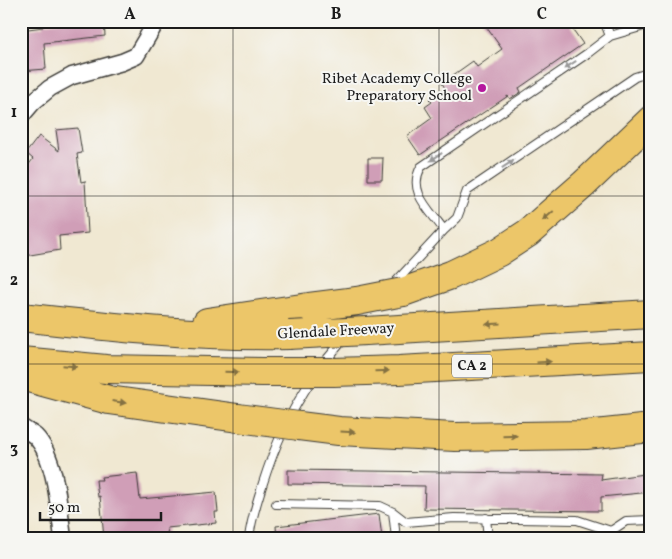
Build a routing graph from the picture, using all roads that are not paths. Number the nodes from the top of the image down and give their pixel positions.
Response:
1 (152, 21) edge
2 (604, 21) edge
3 (651, 22) edge
4 (610, 36) junction
5 (651, 72) edge
6 (21, 116) edge
7 (651, 120) edge
8 (444, 230) junction
9 (376, 303) dead end
10 (651, 314) edge
11 (21, 317) edge
12 (362, 328) junction
13 (147, 331) junction
14 (651, 356) edge
15 (21, 361) edge
16 (21, 376) edge
17 (21, 427) edge
18 (651, 428) edge
19 (276, 504) dead end
20 (393, 512) junction
21 (486, 518) junction
22 (651, 520) edge
23 (611, 534) edge
24 (63, 538) edge
25 (249, 538) edge
26 (396, 538) edge
27 (488, 538) edge

1 - 6 street
2 - 4 lane
3 - 4 lane
4 -> 8 lane
8 -> 5 lane
7 -> 13 highway, bridge
8 - 9 lane
10 -> 12 highway, Glendale Freeway
11 - 13 highway, Glendale Freeway
12 - 13 highway, Glendale Freeway, bridge
12 - 25 lane
15 -> 14 highway, CA 2, bridge
16 -> 18 highway, bridge
17 - 24 street
19 - 20 lane
20 - 21 lane
20 - 26 lane
21 - 23 lane
21 - 27 lane
22 - 23 lane

